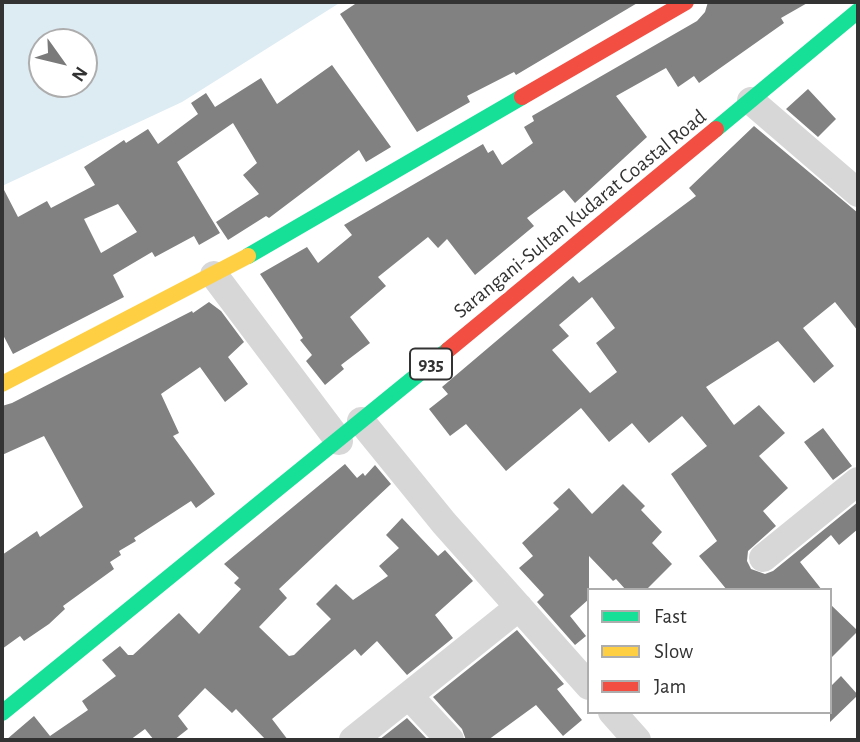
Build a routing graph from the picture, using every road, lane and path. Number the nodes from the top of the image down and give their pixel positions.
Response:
1 (686, 2) edge
2 (858, 11) edge
3 (751, 100) junction
4 (858, 193) edge
5 (214, 275) junction
6 (2, 384) edge
7 (361, 421) junction
8 (339, 441) junction
9 (858, 481) edge
10 (763, 558) dead end
11 (519, 607) junction
12 (587, 684) edge
13 (408, 695) junction
14 (2, 713) edge
15 (353, 740) edge
16 (450, 740) edge

1 - 5 main road
2 - 3 main road, Sarangani-Sultan Kudarat Coastal Road / 935
3 - 4 street
3 - 7 main road, Sarangani-Sultan Kudarat Coastal Road / 935
5 - 6 main road
5 - 8 street
7 - 8 main road, Sarangani-Sultan Kudarat Coastal Road / 935
7 - 11 street
8 - 14 main road, Sarangani-Sultan Kudarat Coastal Road / 935
9 - 10 street
11 - 12 street
11 - 13 street
13 - 15 street
13 - 16 street

